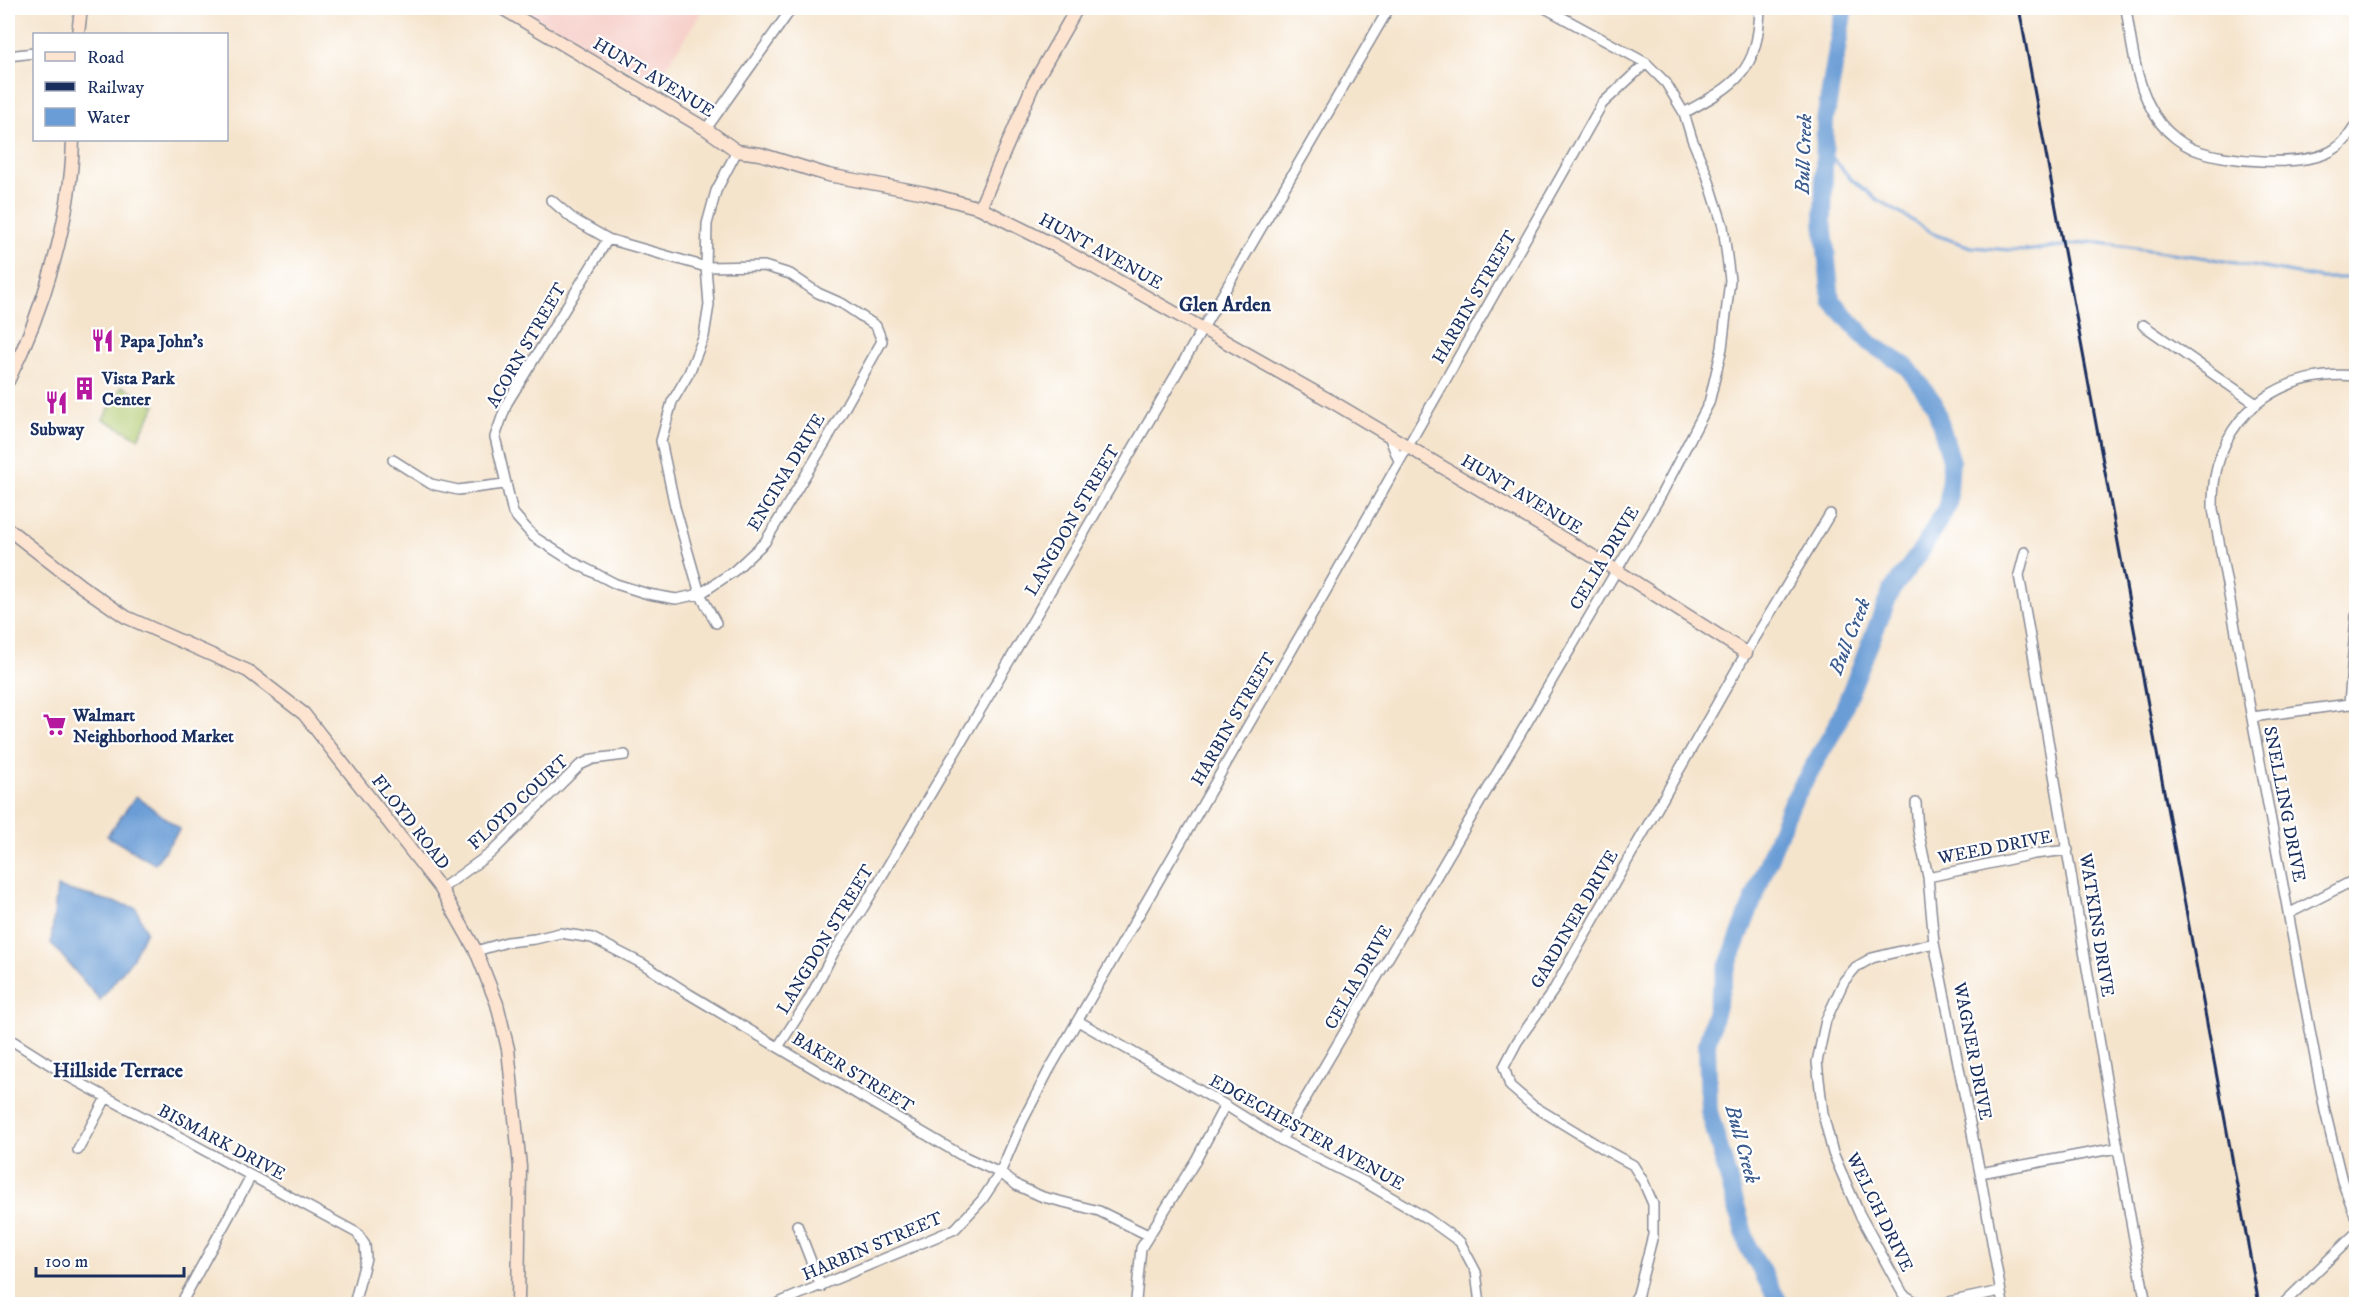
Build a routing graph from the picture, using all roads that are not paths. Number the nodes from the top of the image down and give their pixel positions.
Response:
1 (81, 8) edge
2 (504, 8) edge
3 (792, 8) edge
4 (1077, 8) edge
5 (1389, 8) edge
6 (1545, 8) edge
7 (1760, 8) edge
8 (2126, 8) edge
9 (78, 33) edge
10 (33, 53) edge
11 (8, 56) edge
12 (1646, 63) junction
13 (1684, 113) junction
14 (2356, 124) edge
15 (705, 129) junction
16 (73, 141) edge
17 (737, 151) junction
18 (551, 200) dead end
19 (980, 208) junction
20 (608, 239) junction
21 (706, 267) junction
22 (2143, 325) dead end
23 (1202, 328) junction
24 (2356, 376) edge
25 (8, 381) edge
26 (2255, 403) junction
27 (1389, 436) junction
28 (1407, 447) junction
29 (393, 460) dead end
30 (1399, 461) junction
31 (504, 484) junction
32 (1830, 514) dead end
33 (8, 529) edge
34 (2025, 552) dead end
35 (1616, 570) junction
36 (699, 594) junction
37 (2356, 616) edge
38 (716, 623) dead end
39 (1746, 653) junction
40 (2353, 704) edge
41 (2252, 717) junction
42 (625, 755) dead end
43 (1916, 803) dead end
44 (2068, 850) junction
45 (1928, 878) junction
46 (2356, 879) edge
47 (441, 890) junction
48 (2289, 913) junction
49 (1934, 943) junction
50 (476, 951) junction
51 (1078, 1021) junction
52 (8, 1038) edge
53 (778, 1047) junction
54 (106, 1098) junction
55 (1225, 1105) junction
56 (1281, 1140) junction
57 (2117, 1148) junction
58 (78, 1150) dead end
59 (1000, 1173) junction
60 (1980, 1173) junction
61 (251, 1176) junction
62 (2356, 1218) edge
63 (797, 1225) dead end
64 (2356, 1233) edge
65 (1148, 1235) junction
66 (821, 1287) junction
67 (2000, 1291) junction
68 (184, 1298) dead end
69 (1137, 1303) edge
70 (354, 1305) edge
71 (518, 1305) edge
72 (776, 1305) edge
73 (1480, 1305) edge
74 (1632, 1305) edge
75 (1919, 1305) edge
76 (1939, 1305) edge
77 (2003, 1305) edge
78 (2146, 1305) edge
79 (2283, 1305) edge

1 - 9 street
2 - 15 street, HUNT AVENUE
3 - 15 street
4 - 19 street
5 - 23 street, LANGDON STREET
6 - 12 street, CELIA DRIVE
7 - 13 street
8 - 14 street
10 - 11 street
12 - 13 street, CELIA DRIVE
12 - 28 street, HARBIN STREET
13 - 35 street, CELIA DRIVE
15 - 17 street, HUNT AVENUE
16 - 25 street
17 - 19 street, HUNT AVENUE
17 - 21 street
18 - 20 street
19 - 23 street, HUNT AVENUE
20 - 21 street
20 - 31 street, ACORN STREET
21 - 36 street
21 - 36 street, ENCINA DRIVE
22 - 26 street
23 - 27 street, HUNT AVENUE
23 - 53 street, LANGDON STREET
24 - 26 street
26 - 41 street, SNELLING DRIVE
27 - 28 street, HUNT AVENUE
27 - 30 street
28 - 30 street, HARBIN STREET
28 - 35 street, HUNT AVENUE
29 - 31 street
30 - 51 street, HARBIN STREET
31 - 36 street, ACORN STREET
32 - 39 street, GARDINER DRIVE
33 - 47 street, FLOYD ROAD
34 - 44 street, WATKINS DRIVE
35 - 39 street, HUNT AVENUE
35 - 56 street, CELIA DRIVE
36 - 38 street
37 - 40 street
39 - 74 street, GARDINER DRIVE
40 - 41 street
41 - 48 street, SNELLING DRIVE
42 - 47 street, FLOYD COURT
43 - 45 street, WAGNER DRIVE
44 - 45 street, WEED DRIVE
44 - 57 street, WATKINS DRIVE
45 - 49 street, WAGNER DRIVE
46 - 48 street
47 - 50 street, FLOYD ROAD
48 - 62 street, SNELLING DRIVE
49 - 60 street, WAGNER DRIVE
49 - 75 street, WELCH DRIVE
50 - 53 street, BAKER STREET
50 - 71 street, FLOYD ROAD
51 - 55 street, EDGECHESTER AVENUE
51 - 59 street, HARBIN STREET
52 - 54 street, BISMARK DRIVE
53 - 59 street, BAKER STREET
54 - 58 street
54 - 61 street, BISMARK DRIVE
55 - 56 street, EDGECHESTER AVENUE
55 - 65 street
56 - 73 street, EDGECHESTER AVENUE
57 - 60 street
57 - 78 street, WATKINS DRIVE
59 - 65 street, BAKER STREET
59 - 66 street, HARBIN STREET
60 - 67 street, WAGNER DRIVE
61 - 68 street
61 - 70 street, BISMARK DRIVE
63 - 66 street
64 - 79 street
65 - 69 street
66 - 72 street, HARBIN STREET
67 - 76 street
67 - 77 street, WAGNER DRIVE

